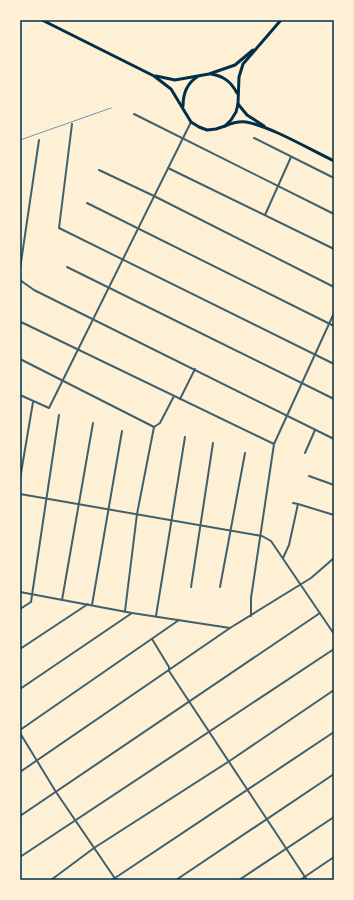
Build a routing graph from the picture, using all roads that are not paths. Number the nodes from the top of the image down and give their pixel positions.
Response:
1 (42, 20) edge
2 (281, 20) edge
3 (258, 46) junction
4 (209, 74) junction
5 (154, 76) junction
6 (200, 76) junction
7 (237, 95) junction
8 (238, 104) junction
9 (183, 106) junction
10 (134, 114) dead end
11 (191, 122) junction
12 (72, 124) dead end
13 (225, 126) junction
14 (269, 130) junction
15 (254, 138) dead end
16 (183, 139) junction
17 (39, 140) dead end
18 (292, 157) junction
19 (334, 161) edge
20 (168, 168) junction
21 (99, 170) dead end
22 (334, 178) edge
23 (278, 186) junction
24 (154, 196) junction
25 (87, 204) dead end
26 (334, 214) edge
27 (265, 215) junction
28 (138, 228) junction
29 (334, 249) edge
30 (124, 259) junction
31 (67, 267) dead end
32 (20, 268) edge
33 (20, 280) edge
34 (334, 287) edge
35 (109, 288) junction
36 (334, 313) edge
37 (94, 320) junction
38 (22, 322) dead end
39 (329, 323) junction
40 (334, 326) edge
41 (78, 350) junction
42 (315, 354) junction
43 (20, 359) edge
44 (334, 364) edge
45 (194, 369) junction
46 (64, 381) junction
47 (302, 383) junction
48 (20, 395) edge
49 (174, 396) junction
50 (180, 398) junction
51 (334, 399) edge
52 (33, 402) junction
53 (59, 415) dead end
54 (287, 416) junction
55 (93, 423) dead end
56 (154, 427) junction
57 (315, 430) junction
58 (122, 431) dead end
59 (185, 437) dead end
60 (334, 440) edge
61 (213, 443) dead end
62 (274, 444) junction
63 (245, 453) dead end
64 (305, 453) dead end
65 (309, 476) dead end
66 (20, 479) edge
67 (334, 485) edge
68 (20, 494) edge
69 (46, 498) junction
70 (293, 503) dead end
71 (78, 504) junction
72 (298, 504) junction
73 (108, 510) junction
74 (137, 514) junction
75 (334, 515) edge
76 (170, 519) junction
77 (201, 525) junction
78 (232, 530) junction
79 (262, 536) junction
80 (283, 558) junction
81 (334, 558) edge
82 (301, 585) junction
83 (191, 587) dead end
84 (220, 587) dead end
85 (20, 592) edge
86 (32, 595) junction
87 (62, 600) junction
88 (88, 604) junction
89 (92, 605) junction
90 (20, 609) edge
91 (125, 611) junction
92 (132, 613) junction
93 (320, 613) junction
94 (156, 616) junction
95 (251, 616) junction
96 (179, 620) junction
97 (230, 628) junction
98 (334, 634) edge
99 (152, 639) junction
100 (20, 649) edge
101 (334, 649) edge
102 (169, 671) junction
103 (20, 689) edge
104 (334, 690) edge
105 (189, 703) junction
106 (20, 732) edge
107 (334, 732) edge
108 (208, 733) junction
109 (37, 760) junction
110 (228, 762) junction
111 (20, 772) edge
112 (334, 774) edge
113 (247, 791) junction
114 (56, 792) junction
115 (20, 816) edge
116 (334, 816) edge
117 (266, 819) junction
118 (75, 820) junction
119 (94, 848) junction
120 (286, 848) junction
121 (20, 857) edge
122 (334, 857) edge
123 (305, 876) junction
124 (115, 879) edge
125 (51, 880) edge
126 (112, 880) edge
127 (176, 880) edge
128 (239, 880) edge
129 (300, 880) edge
130 (307, 880) edge

1 - 5 main road
2 - 3 main road
3 - 4 main road
3 - 7 main road
4 - 6 main road
4 - 7 main road
5 - 6 main road
5 - 9 main road
6 - 9 main road
7 - 8 main road
8 - 13 main road
8 - 14 main road
9 - 11 main road
10 - 16 street
11 - 13 main road
11 - 16 street
12 - 30 street
13 - 14 main road
14 - 19 main road
15 - 18 street
16 - 20 street
16 - 23 street
17 - 32 street
18 - 22 street
18 - 23 street
20 - 24 street
20 - 27 street
21 - 24 street
23 - 26 street
23 - 27 street
24 - 28 street
24 - 34 street
25 - 28 street
27 - 29 street
28 - 30 street
28 - 39 street
30 - 35 street
30 - 42 street
31 - 35 street
33 - 37 street
35 - 37 street
35 - 47 street
36 - 39 street
37 - 41 street
37 - 45 street
38 - 41 street
39 - 40 street
39 - 42 street
41 - 46 street
41 - 49 street
42 - 44 street
42 - 47 street
43 - 46 street
45 - 50 street
45 - 54 street
46 - 52 street
46 - 56 street
47 - 51 street
47 - 54 street
48 - 52 street
49 - 50 street
49 - 56 street
50 - 62 street
52 - 66 street
53 - 69 street
54 - 57 street
54 - 62 street
55 - 71 street
56 - 74 street
57 - 60 street
57 - 64 street
58 - 73 street
59 - 76 street
61 - 77 street
62 - 79 street
63 - 78 street
65 - 67 street
68 - 69 street
69 - 71 street
69 - 86 street
70 - 72 street
71 - 73 street
71 - 87 street
72 - 75 street
72 - 80 street
73 - 74 street
73 - 89 street
74 - 76 street
74 - 91 street
76 - 77 street
76 - 94 street
77 - 78 street
77 - 83 street
78 - 79 street
78 - 84 street
79 - 80 street
79 - 95 street
80 - 82 street
81 - 82 street
82 - 93 street
82 - 95 street
85 - 86 street
86 - 87 street
86 - 90 street
87 - 88 street
88 - 89 street
88 - 100 street
89 - 91 street
91 - 92 street
92 - 94 street
92 - 103 street
93 - 98 street
93 - 105 street
94 - 96 street
95 - 97 street
96 - 97 street
96 - 99 street
97 - 102 street
99 - 102 street
99 - 106 street
101 - 108 street
102 - 105 street
102 - 109 street
104 - 110 street
105 - 108 street
105 - 114 street
106 - 109 street
107 - 113 street
108 - 110 street
108 - 118 street
109 - 111 street
109 - 114 street
110 - 113 street
110 - 119 street
112 - 117 street
113 - 117 street
113 - 124 street
114 - 115 street
114 - 118 street
116 - 120 street
117 - 120 street
117 - 127 street
118 - 119 street
118 - 121 street
119 - 124 street
119 - 125 street
120 - 123 street
120 - 128 street
122 - 123 street
123 - 129 street
123 - 130 street
124 - 126 street

